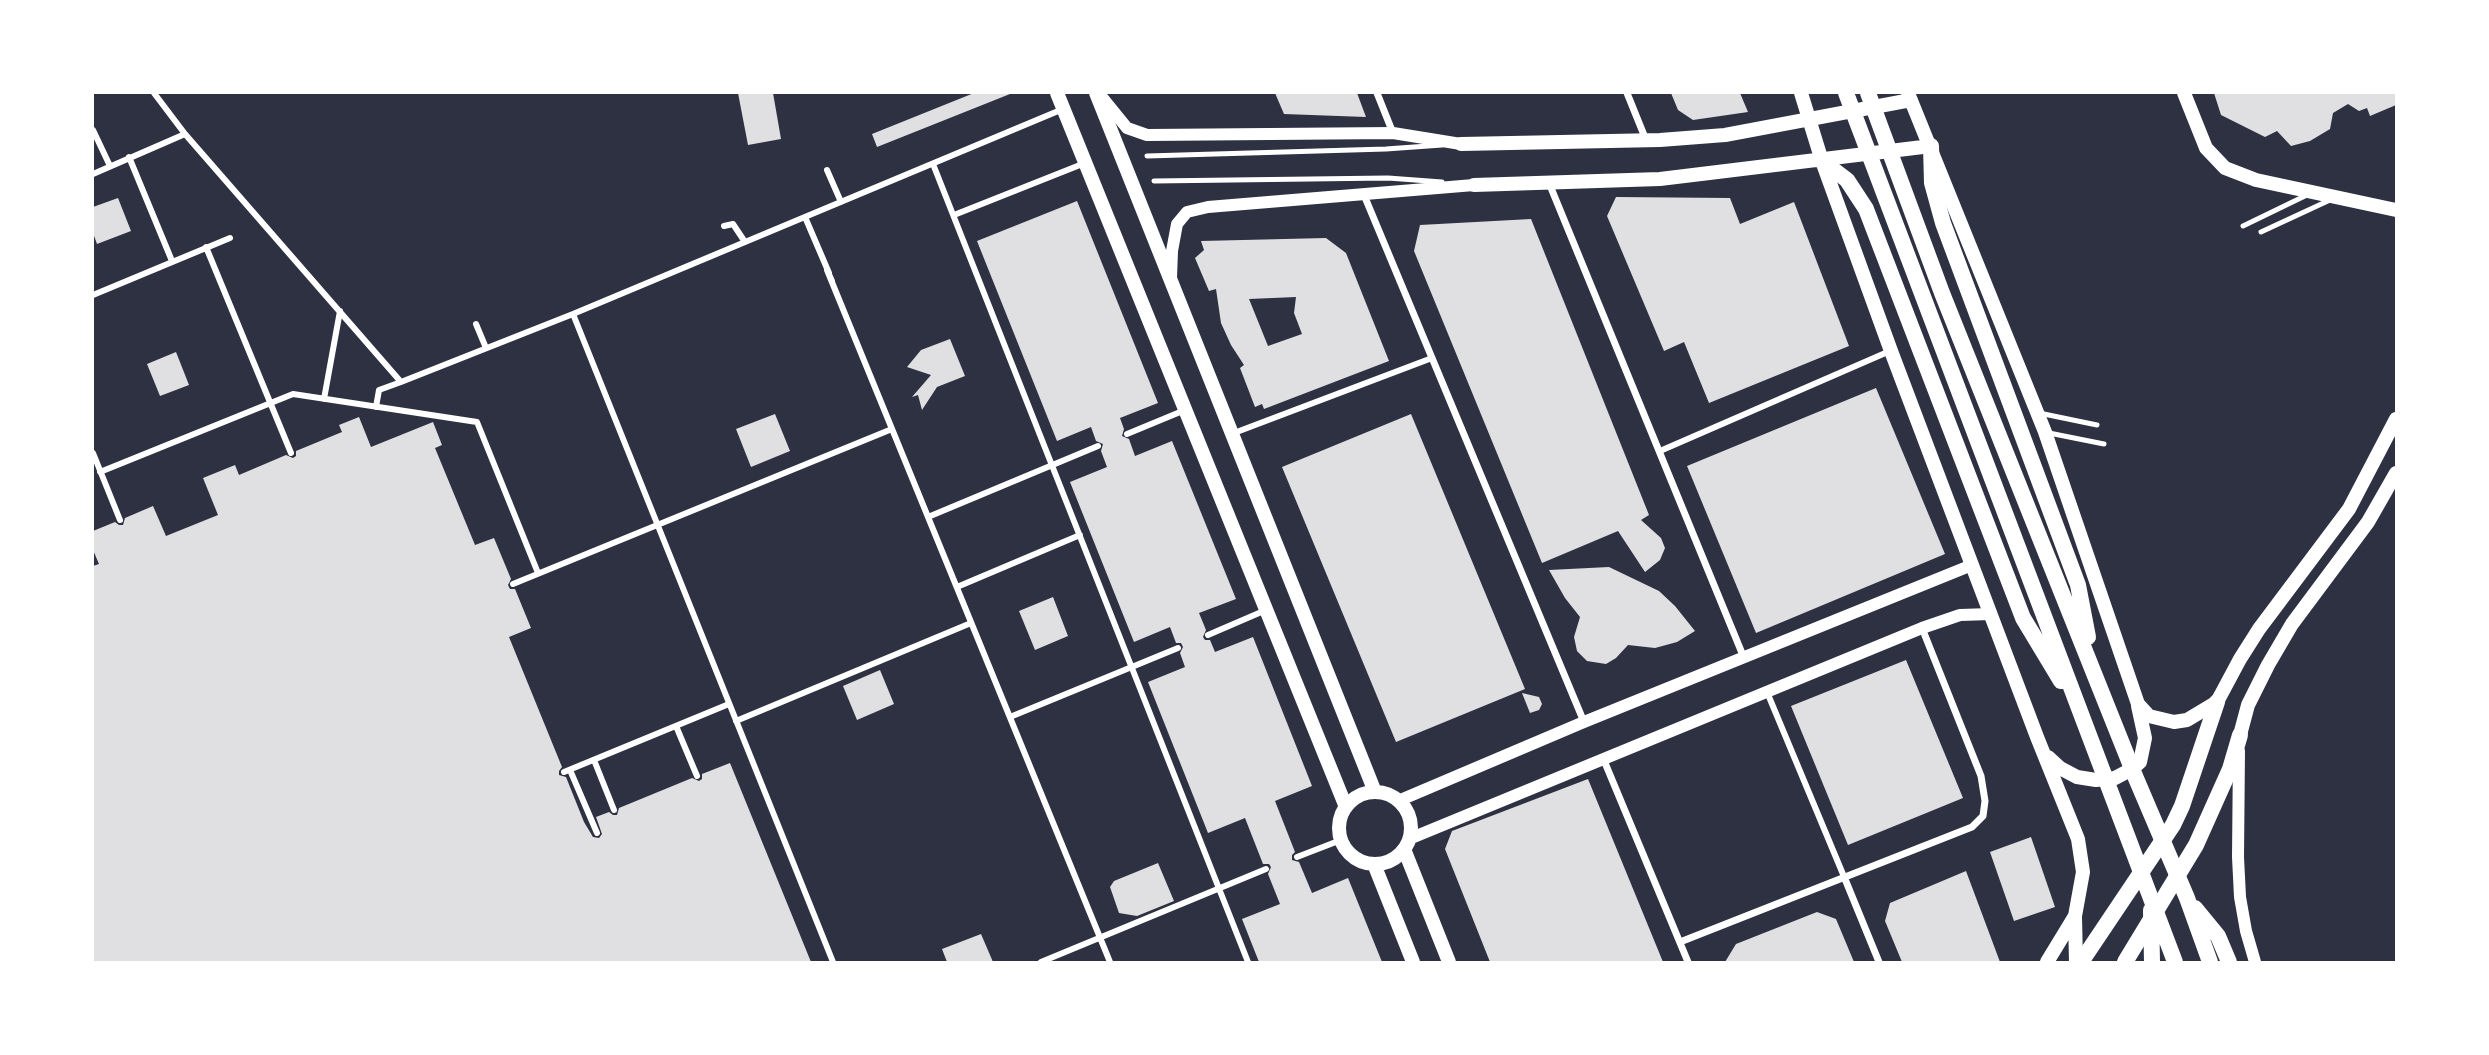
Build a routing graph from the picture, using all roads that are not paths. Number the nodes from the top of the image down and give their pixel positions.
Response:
1 (154, 93) edge
2 (1057, 93) edge
3 (1097, 93) edge
4 (1377, 93) edge
5 (1627, 93) edge
6 (1801, 93) edge
7 (1846, 93) edge
8 (1868, 93) edge
9 (2185, 93) edge
10 (1910, 96) edge
11 (1063, 109) junction
12 (1809, 118) junction
13 (93, 130) edge
14 (1394, 132) junction
15 (185, 134) junction
16 (1646, 140) junction
17 (1461, 144) junction
18 (1931, 146) junction
19 (1147, 156) dead end
20 (129, 157) junction
21 (1822, 161) junction
22 (1085, 163) junction
23 (933, 164) junction
24 (110, 166) junction
25 (828, 170) dead end
26 (93, 174) edge
27 (1154, 181) dead end
28 (1549, 183) junction
29 (1474, 185) junction
30 (2312, 192) junction
31 (1364, 195) junction
32 (2336, 197) junction
33 (841, 202) junction
34 (2396, 210) edge
35 (954, 215) junction
36 (805, 217) junction
37 (724, 226) dead end
38 (2242, 226) dead end
39 (2261, 232) dead end
40 (230, 238) dead end
41 (745, 242) junction
42 (206, 247) junction
43 (172, 261) junction
44 (1171, 282) junction
45 (93, 295) edge
46 (340, 311) junction
47 (573, 314) junction
48 (476, 324) dead end
49 (485, 348) junction
50 (1891, 351) junction
51 (1432, 358) junction
52 (401, 382) junction
53 (324, 398) junction
54 (270, 402) junction
55 (376, 407) junction
56 (1185, 410) junction
57 (2038, 412) junction
58 (2396, 419) edge
59 (2097, 425) dead end
60 (892, 429) junction
61 (2045, 432) junction
62 (1126, 434) dead end
63 (1232, 434) junction
64 (2104, 444) dead end
65 (1098, 446) dead end
66 (1660, 451) junction
67 (93, 453) edge
68 (291, 453) dead end
69 (1052, 464) junction
70 (100, 472) junction
71 (2396, 473) edge
72 (928, 517) junction
73 (120, 520) dead end
74 (657, 524) junction
75 (1080, 535) junction
76 (1972, 565) junction
77 (538, 573) junction
78 (513, 584) dead end
79 (957, 587) junction
80 (1266, 610) junction
81 (1991, 614) junction
82 (971, 622) junction
83 (1922, 628) junction
84 (1208, 635) dead end
85 (1178, 648) dead end
86 (1744, 658) junction
87 (1132, 667) junction
88 (2094, 674) junction
89 (1767, 692) junction
90 (2217, 702) junction
91 (729, 704) junction
92 (2138, 704) junction
93 (2082, 714) junction
94 (1010, 717) junction
95 (736, 720) junction
96 (1584, 722) junction
97 (676, 726) junction
98 (2240, 735) junction
99 (2037, 737) junction
100 (1603, 758) junction
101 (594, 760) junction
102 (697, 776) dead end
103 (1375, 792) junction
104 (1398, 801) junction
105 (1346, 807) junction
106 (614, 810) dead end
107 (597, 833) dead end
108 (1341, 841) junction
109 (1407, 844) junction
110 (1297, 857) dead end
111 (1374, 864) junction
112 (1266, 869) dead end
113 (1845, 879) junction
114 (1219, 888) junction
115 (2150, 897) junction
116 (2187, 898) junction
117 (2075, 916) junction
118 (1100, 938) junction
119 (1680, 942) junction
120 (2139, 942) junction
121 (833, 962) edge
122 (1041, 962) edge
123 (1110, 962) edge
124 (1248, 962) edge
125 (1413, 962) edge
126 (1449, 962) edge
127 (1688, 962) edge
128 (1879, 962) edge
129 (2047, 962) edge
130 (2079, 962) edge
131 (2125, 962) edge
132 (2133, 962) edge
133 (2152, 962) edge
134 (2175, 962) edge
135 (2210, 962) edge
136 (2229, 962) edge
137 (2255, 962) edge

1 - 15 street
2 - 11 main road
3 - 14 street
3 - 44 main road
4 - 14 street
5 - 16 street
6 - 12 main road
7 - 93 main road
8 - 88 main road
9 - 30 main road
10 - 12 main road
10 - 18 main road
11 - 22 main road
11 - 23 street
12 - 16 main road
12 - 21 main road
13 - 24 street
14 - 17 street
15 - 20 street
15 - 46 street
16 - 17 main road
17 - 19 lane
18 - 21 main road
18 - 57 main road
18 - 88 main road
20 - 24 street
20 - 43 street
21 - 28 main road
21 - 50 main road
21 - 93 main road
22 - 35 street
22 - 56 main road
23 - 33 street
23 - 35 street
24 - 26 street
25 - 33 street
27 - 29 lane
28 - 29 main road
28 - 66 street
29 - 31 street
30 - 32 main road
30 - 38 lane
31 - 44 street
31 - 51 street
32 - 34 main road
32 - 39 lane
33 - 36 street
35 - 69 street
36 - 41 street
36 - 60 street
37 - 41 street
40 - 42 street
41 - 47 street
42 - 43 street
42 - 54 street
43 - 45 street
44 - 63 main road
46 - 52 street
46 - 53 street
47 - 49 street
47 - 74 street
48 - 49 street
49 - 52 street
50 - 66 street
50 - 76 main road
51 - 63 street
51 - 96 street
52 - 55 street
53 - 54 street
53 - 55 street
54 - 68 street
54 - 70 street
55 - 77 street
56 - 62 street
56 - 80 main road
57 - 59 lane
57 - 61 main road
58 - 90 main road
60 - 72 street
60 - 74 street
61 - 64 lane
61 - 92 main road
63 - 103 main road
65 - 69 street
66 - 86 street
67 - 70 street
69 - 72 street
69 - 75 street
70 - 73 street
71 - 98 main road
72 - 79 street
74 - 77 street
74 - 91 street
75 - 79 street
75 - 87 street
76 - 81 main road
76 - 86 street
77 - 78 street
79 - 82 street
80 - 84 street
80 - 105 main road
81 - 83 street
81 - 99 main road
82 - 94 street
82 - 95 street
83 - 89 street
83 - 113 street
85 - 87 street
86 - 96 street
87 - 94 street
87 - 114 street
88 - 116 main road
89 - 100 street
89 - 113 street
90 - 92 main road
90 - 130 main road
91 - 95 street
91 - 97 street
92 - 99 main road
93 - 115 main road
94 - 118 street
95 - 121 street
96 - 104 street
97 - 101 street
97 - 102 street
98 - 120 main road
98 - 137 street
99 - 117 main road
100 - 109 street
100 - 119 street
101 - 106 street
101 - 107 street
103 - 104 main road
103 - 105 main road
104 - 109 main road
105 - 108 main road
108 - 110 street
108 - 111 main road
109 - 111 main road
109 - 126 main road
111 - 125 main road
112 - 114 street
113 - 119 street
113 - 128 street
114 - 118 street
114 - 124 street
115 - 133 main road
115 - 134 main road
116 - 135 main road
116 - 136 main road
117 - 129 main road
117 - 130 main road
118 - 122 street
118 - 123 street
119 - 127 street
120 - 131 main road
120 - 132 main road

